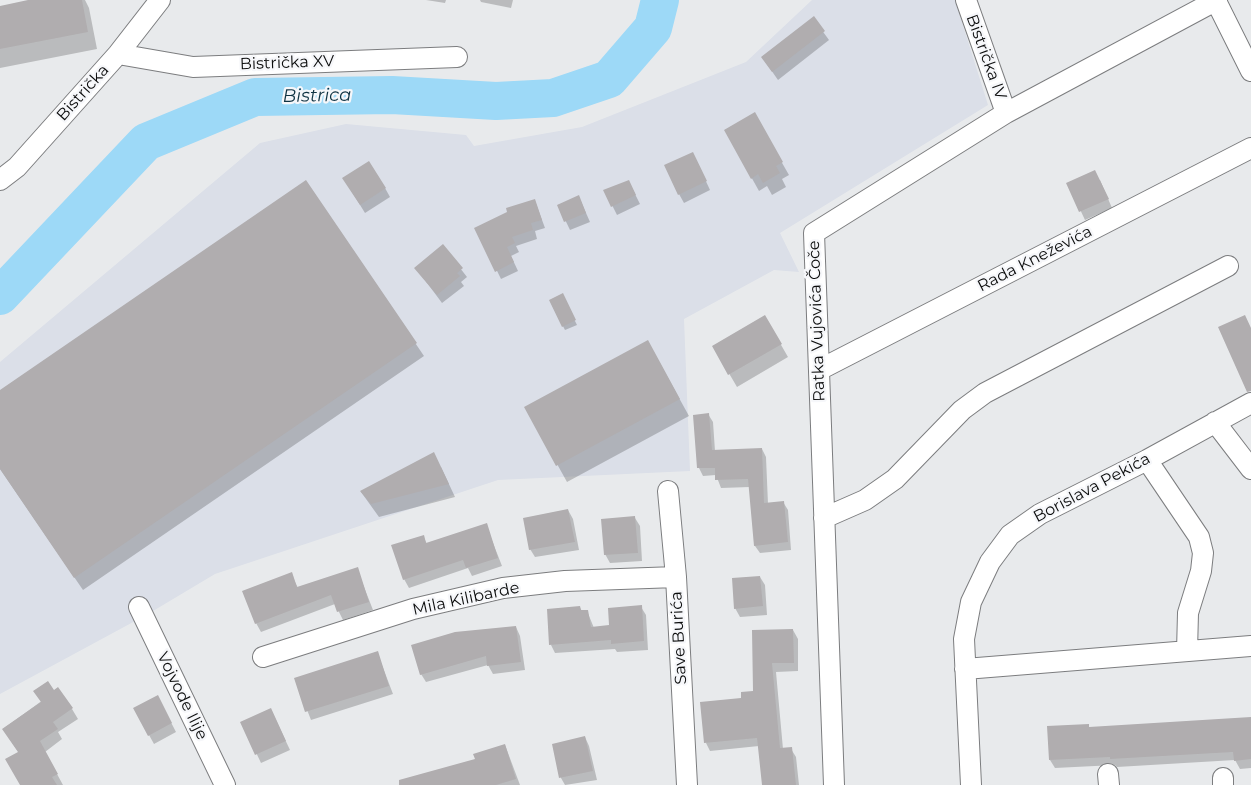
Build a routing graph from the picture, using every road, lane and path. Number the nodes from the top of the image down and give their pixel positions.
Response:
1 (160, 0) edge
2 (966, 0) edge
3 (1216, 0) edge
4 (118, 54) junction
5 (457, 56) dead end
6 (1251, 71) edge
7 (1006, 113) junction
8 (1251, 148) edge
9 (0, 180) edge
10 (1228, 266) dead end
11 (820, 370) junction
12 (1251, 403) edge
13 (1215, 422) junction
14 (1147, 460) junction
15 (1251, 469) edge
16 (668, 491) dead end
17 (824, 518) junction
18 (676, 577) junction
19 (139, 607) dead end
20 (1251, 646) edge
21 (1187, 650) junction
22 (263, 657) dead end
23 (965, 669) junction
24 (225, 785) edge
25 (687, 785) edge
26 (834, 785) edge
27 (971, 785) edge

1 - 4 street, Bistrička
2 - 7 street, Bistrička IV
3 - 6 street
3 - 7 street, Ratka Vujovića Čoče
4 - 5 street, Bistrička XV
4 - 9 street, Bistrička
7 - 11 street, Ratka Vujovića Čoče
8 - 11 street, Rada Kneževića
10 - 17 street
11 - 17 street, Ratka Vujovića Čoče
12 - 13 street, Borislava Pekića
13 - 14 street, Borislava Pekića
13 - 15 street
14 - 21 street
14 - 23 street, Borislava Pekića
16 - 18 street, Save Burića
17 - 26 street, Ratka Vujovića Čoče
18 - 22 street, Mila Kilibarde
18 - 25 street, Save Burića
19 - 24 street, Vojvode Ilije
20 - 21 street
21 - 23 street
23 - 27 street, Borislava Pekića

